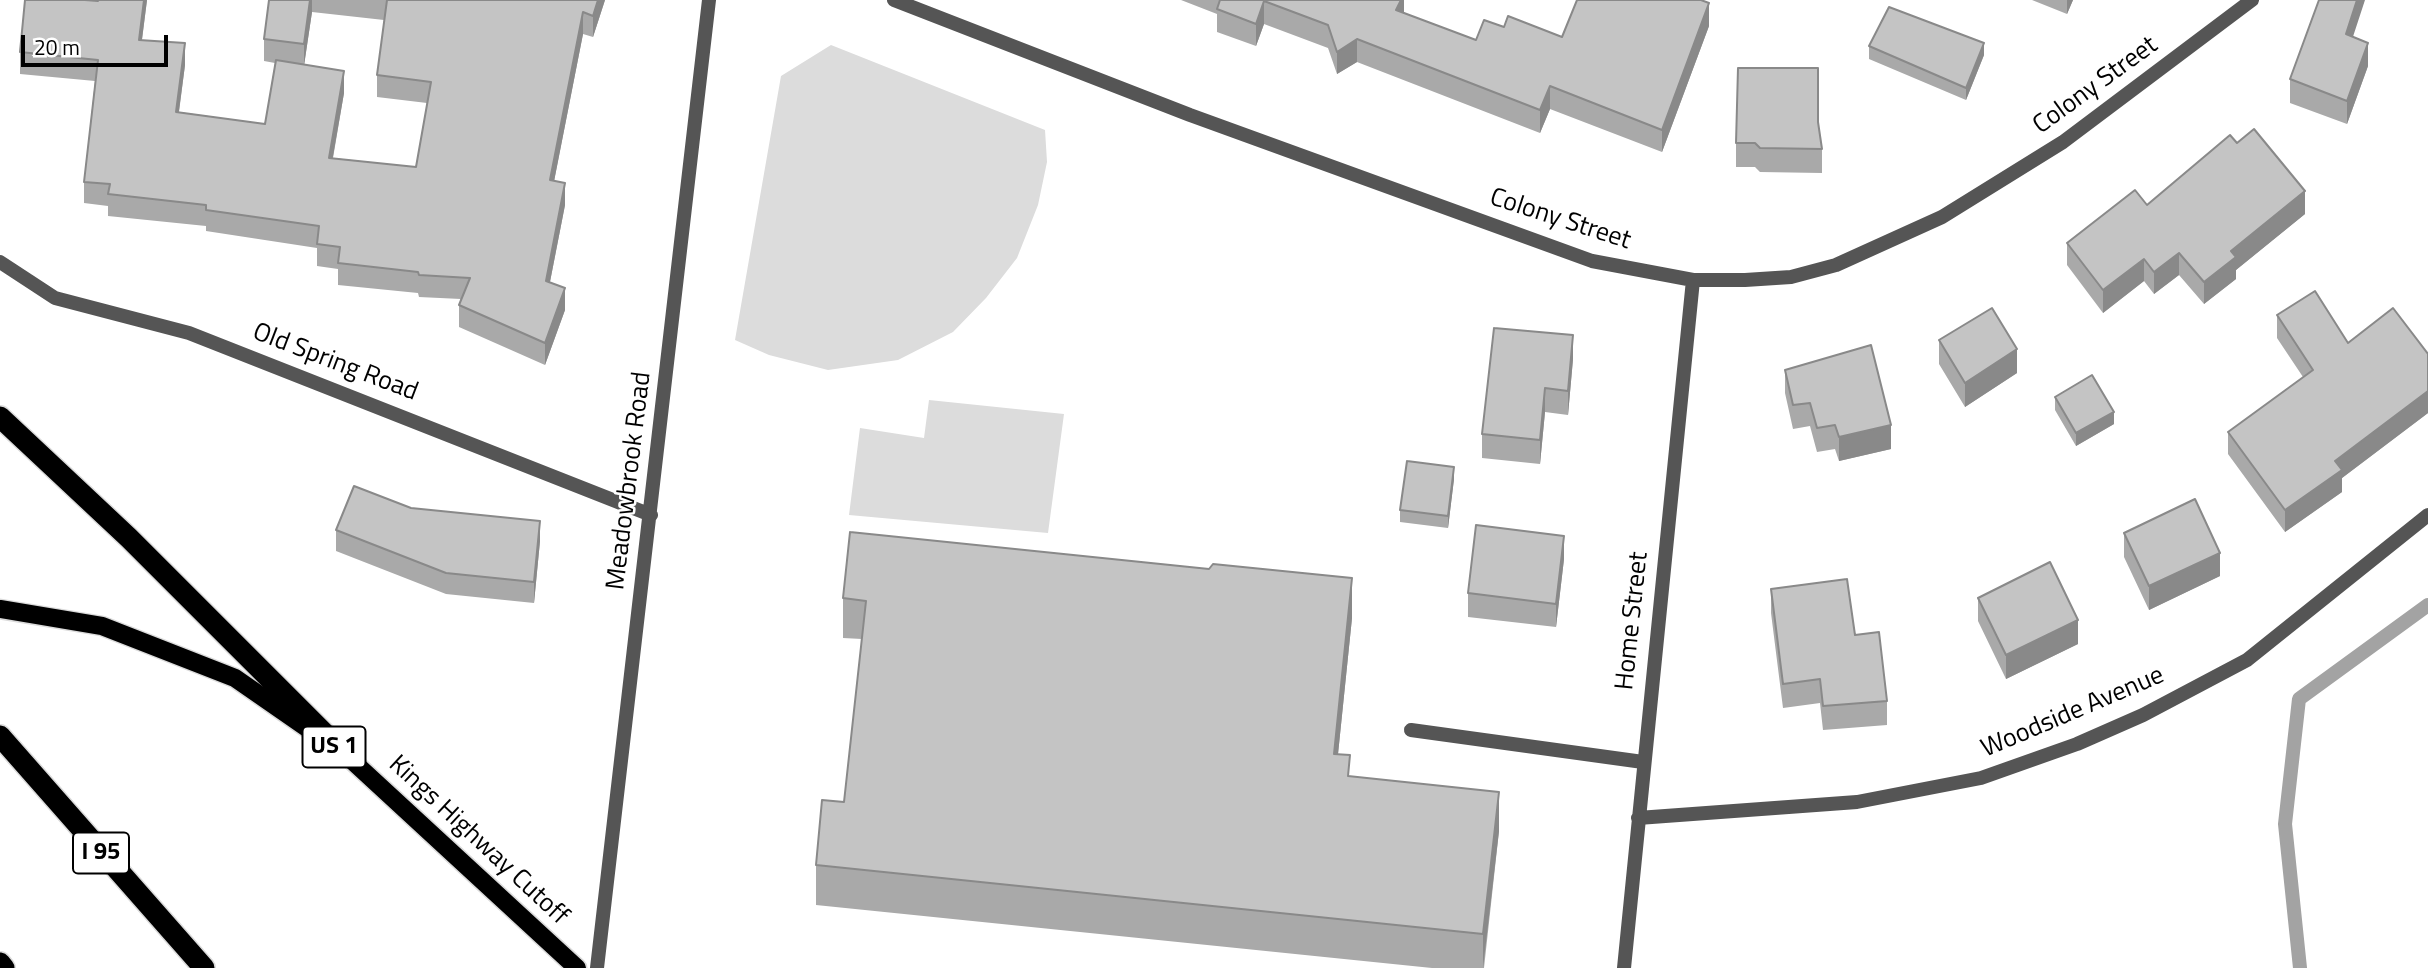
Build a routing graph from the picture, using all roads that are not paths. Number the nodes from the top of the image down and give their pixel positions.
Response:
1 (709, 0) edge
2 (894, 0) edge
3 (2252, 0) edge
4 (0, 262) edge
5 (1693, 280) junction
6 (0, 417) edge
7 (651, 515) junction
8 (2428, 515) edge
9 (0, 609) edge
10 (1410, 730) dead end
11 (0, 736) edge
12 (346, 755) junction
13 (1643, 762) junction
14 (1637, 818) junction
15 (0, 964) edge
16 (4, 968) edge
17 (204, 968) edge
18 (577, 968) edge
19 (597, 968) edge
20 (1624, 968) edge

1 - 7 street, Meadowbrook Road
2 - 5 street, Colony Street
3 - 5 street, Colony Street
4 - 7 street, Old Spring Road
5 - 13 street, Home Street
6 - 12 highway
7 - 19 street, Meadowbrook Road
8 - 14 street, Woodside Avenue
9 - 12 main road, Kings Highway Cutoff / US 1
10 - 13 street
11 - 17 highway, I 95
12 - 18 main road, Kings Highway Cutoff / US 1
13 - 14 street, Home Street
14 - 20 street, Home Street
15 - 16 highway

